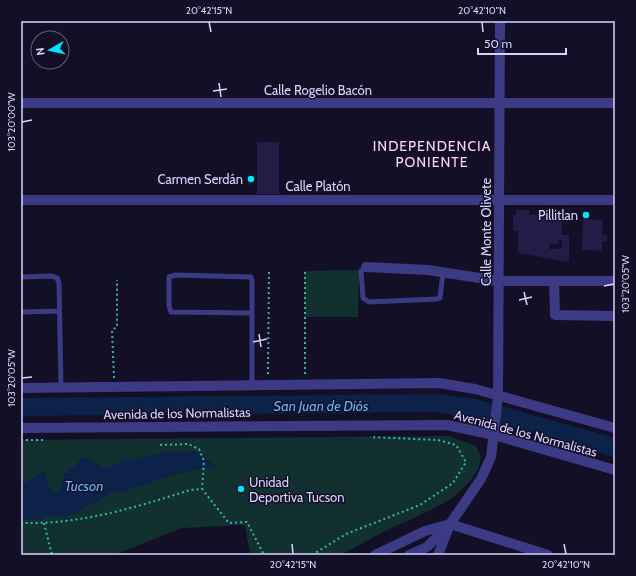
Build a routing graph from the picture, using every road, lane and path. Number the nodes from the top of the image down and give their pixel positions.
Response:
1 (500, 21) edge
2 (21, 103) edge
3 (500, 103) junction
4 (615, 103) edge
5 (21, 200) edge
6 (500, 200) junction
7 (615, 200) edge
8 (366, 267) joint
9 (269, 270) dead end
10 (305, 271) dead end
11 (443, 273) junction
12 (21, 277) edge
13 (117, 280) dead end
14 (499, 281) junction
15 (554, 281) junction
16 (615, 281) edge
17 (59, 311) junction
18 (21, 312) edge
19 (252, 313) junction
20 (615, 316) edge
21 (252, 385) junction
22 (268, 385) junction
23 (305, 385) junction
24 (61, 387) junction
25 (114, 387) junction
26 (21, 388) edge
27 (497, 398) junction
28 (21, 428) edge
29 (615, 428) edge
30 (494, 432) junction
31 (365, 437) dead end
32 (21, 440) edge
33 (45, 440) dead end
34 (160, 445) dead end
35 (615, 470) edge
36 (202, 489) junction
37 (44, 523) junction
38 (450, 524) junction
39 (21, 525) edge
40 (52, 555) edge
41 (264, 555) edge
42 (312, 555) edge
43 (375, 555) edge
44 (409, 555) edge
45 (438, 555) edge
46 (547, 555) edge

1 - 3 street, Calle Monte Olivete
2 - 3 street, Calle Rogelio Bacón
3 - 4 street, Calle Rogelio Bacón
3 - 6 street, Calle Monte Olivete
5 - 6 street, Calle Platón
6 - 7 street, Calle Platón
6 - 14 street, Calle Monte Olivete
8 - 11 street
8 - 11 lane
9 - 22 path
10 - 23 path
11 - 14 street
12 - 17 lane
13 - 25 path
14 - 15 street
14 - 27 street, Calle Monte Olivete
15 - 16 street
15 - 20 street
17 - 18 lane
17 - 24 lane
19 - 19 lane
19 - 21 lane
21 - 22 street, Avenida de los Normalistas
21 - 25 street, Avenida de los Normalistas
22 - 23 street, Avenida de los Normalistas
23 - 27 street, Avenida de los Normalistas
24 - 25 street, Avenida de los Normalistas
24 - 26 street, Avenida de los Normalistas
27 - 29 street, Avenida de los Normalistas
27 - 30 street, Calle Monte Olivete
28 - 30 street, Avenida de los Normalistas
30 - 35 street, Avenida de los Normalistas
30 - 38 street, Calle Monte Olivete
31 - 42 path
32 - 33 path
34 - 36 path
36 - 37 path
36 - 41 path
37 - 39 path
37 - 40 path
38 - 43 street
38 - 44 street
38 - 45 street
38 - 46 street

